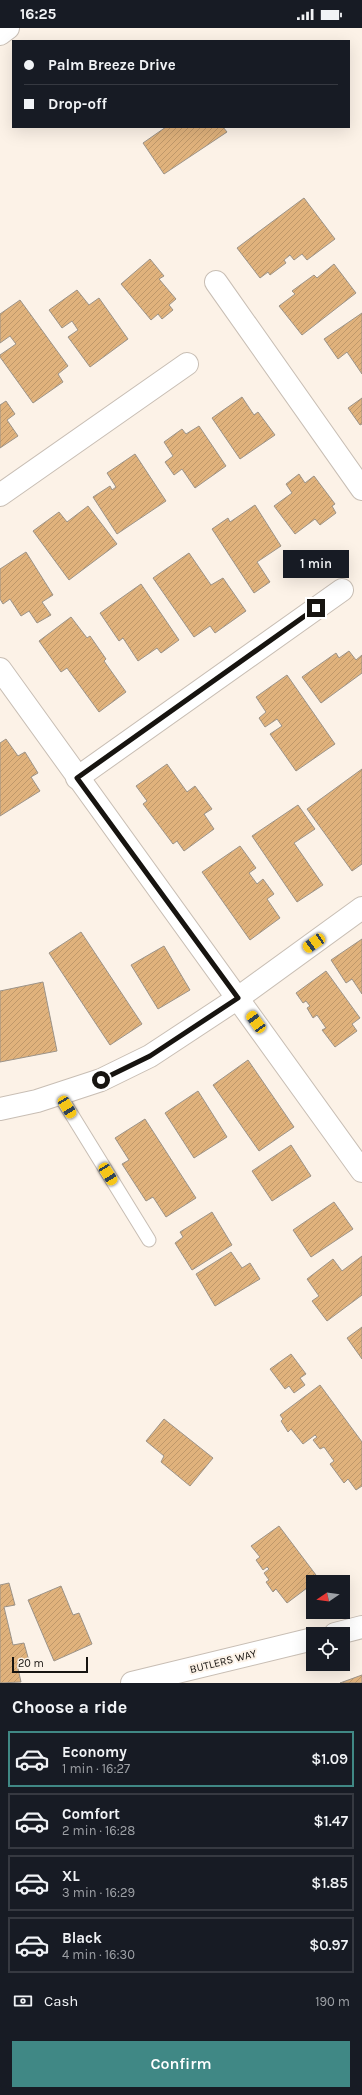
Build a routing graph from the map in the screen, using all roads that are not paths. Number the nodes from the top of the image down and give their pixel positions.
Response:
1 (8, 28) edge
2 (0, 34) edge
3 (216, 282) dead end
4 (187, 364) dead end
5 (362, 489) edge
6 (0, 495) edge
7 (342, 590) dead end
8 (0, 669) edge
9 (77, 778) junction
10 (362, 908) edge
11 (238, 998) junction
12 (59, 1094) junction
13 (0, 1109) edge
14 (362, 1171) edge
15 (149, 1240) dead end
16 (362, 1627) edge
17 (350, 1630) edge
18 (306, 1641) edge
19 (132, 1683) edge

1 - 2 street
3 - 5 street
4 - 6 street
7 - 9 street
8 - 9 street
9 - 11 street
10 - 11 street
11 - 12 street
11 - 14 street
12 - 13 street
12 - 15 lane
16 - 17 street
18 - 19 street, BUTLERS WAY

